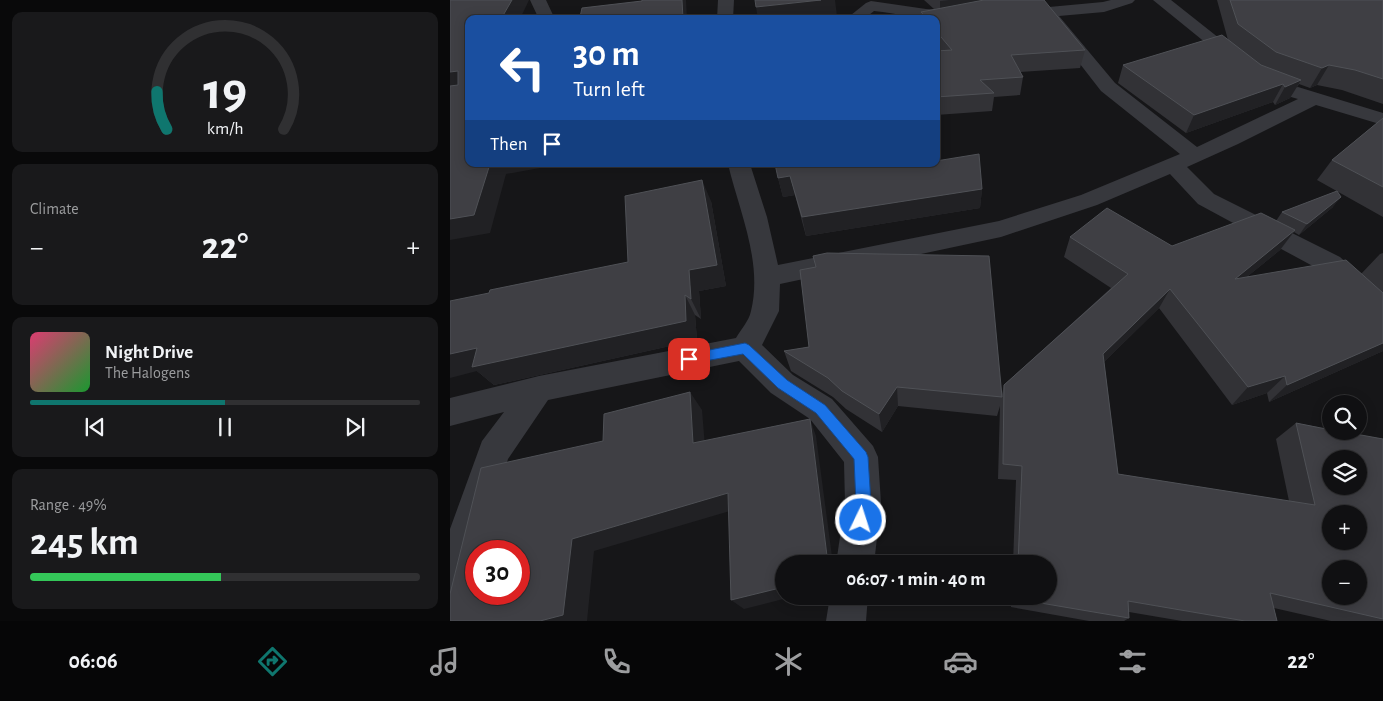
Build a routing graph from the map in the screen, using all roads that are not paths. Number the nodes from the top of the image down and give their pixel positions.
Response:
1 (538, 0) edge
2 (726, 0) edge
3 (1127, 0) edge
4 (1161, 0) edge
5 (1012, 3) edge
6 (971, 12) edge
7 (1048, 12) junction
8 (545, 15) edge
9 (726, 15) edge
10 (859, 15) edge
11 (923, 15) edge
12 (940, 17) edge
13 (1251, 71) edge
14 (1284, 88) edge
15 (1315, 98) junction
16 (1383, 119) edge
17 (1184, 160) junction
18 (740, 167) edge
19 (766, 278) junction
20 (1383, 312) edge
21 (745, 348) junction
22 (539, 389) junction
23 (450, 412) edge
24 (856, 555) edge
25 (450, 582) edge
26 (848, 605) edge
27 (846, 621) edge

1 - 8 street
2 - 9 street
3 - 7 street
4 - 13 street
5 - 7 street
6 - 12 street
7 - 17 street
10 - 11 street
14 - 15 street
15 - 16 street
15 - 17 street
17 - 19 street
17 - 20 street
18 - 19 street
19 - 21 street
21 - 22 street
21 - 24 street
22 - 23 street
22 - 25 street
26 - 27 street

